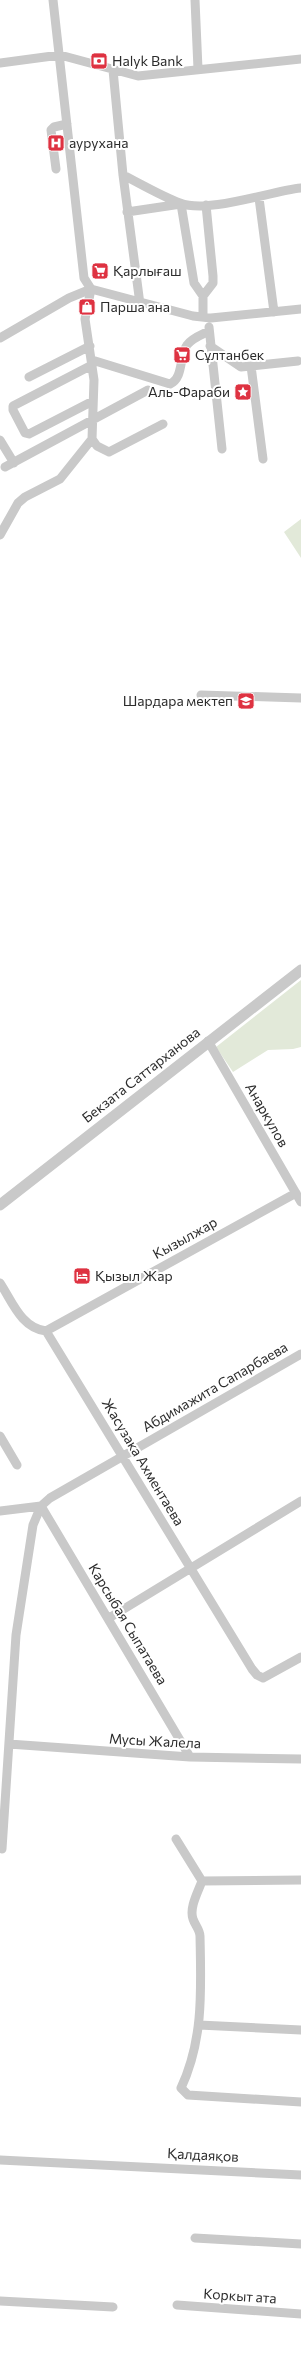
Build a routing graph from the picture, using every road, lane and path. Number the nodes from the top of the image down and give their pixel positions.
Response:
1 (53, 0) edge
2 (195, 0) edge
3 (60, 55) junction
4 (301, 59) edge
5 (0, 63) edge
6 (198, 69) junction
7 (113, 70) junction
8 (67, 124) junction
9 (56, 169) dead end
10 (123, 175) junction
11 (301, 188) edge
12 (259, 198) junction
13 (181, 204) junction
14 (206, 205) junction
15 (127, 212) junction
16 (91, 289) junction
17 (203, 296) junction
18 (140, 304) junction
19 (301, 309) edge
20 (274, 312) junction
21 (207, 318) junction
22 (209, 331) junction
23 (0, 338) edge
24 (90, 346) junction
25 (210, 346) junction
26 (298, 361) dead end
27 (92, 362) junction
28 (251, 366) junction
29 (29, 377) dead end
30 (148, 390) dead end
31 (93, 401) junction
32 (92, 421) junction
33 (163, 424) dead end
34 (92, 438) junction
35 (0, 440) edge
36 (222, 449) dead end
37 (263, 459) dead end
38 (0, 534) edge
39 (201, 695) dead end
40 (301, 698) edge
41 (301, 970) edge
42 (208, 1041) junction
43 (296, 1193) junction
44 (301, 1202) edge
45 (0, 1205) edge
46 (0, 1283) edge
47 (46, 1331) junction
48 (301, 1354) edge
49 (0, 1436) edge
50 (124, 1456) junction
51 (17, 1464) dead end
52 (301, 1501) edge
53 (41, 1506) junction
54 (0, 1511) edge
55 (190, 1568) junction
56 (109, 1618) junction
57 (301, 1657) edge
58 (9, 1744) junction
59 (190, 1757) junction
60 (301, 1758) edge
61 (176, 1839) dead end
62 (2, 1849) dead end
63 (301, 1880) edge
64 (202, 1881) junction
65 (199, 2025) junction
66 (301, 2030) edge
67 (301, 2102) edge
68 (0, 2160) edge
69 (301, 2175) edge
70 (195, 2238) dead end
71 (301, 2244) edge
72 (0, 2301) edge
73 (177, 2305) dead end
74 (113, 2307) dead end
75 (301, 2314) edge

1 - 3 street
2 - 6 street
3 - 5 street
3 - 7 street
3 - 8 street
4 - 6 street
6 - 7 street
7 - 10 street
8 - 9 street
8 - 16 street
10 - 13 street
10 - 15 street
11 - 12 street
12 - 14 street
12 - 20 street
13 - 14 street
13 - 15 street
13 - 17 street
14 - 17 street
15 - 18 street
16 - 18 street
16 - 23 street
16 - 24 street
17 - 21 street
18 - 21 street
19 - 20 street
20 - 21 street
21 - 22 street
22 - 25 street
22 - 27 street
24 - 27 street
24 - 29 street
25 - 28 street
25 - 36 street
26 - 28 street
27 - 31 street
27 - 31 street
28 - 37 street
30 - 32 street
31 - 32 street
32 - 34 street
32 - 35 street
33 - 34 street
34 - 38 street
39 - 40 street
41 - 42 street, Бекзата Саттарханова
42 - 43 street, Анаркулов
42 - 45 street, Бекзата Саттарханова
43 - 44 street, Анаркулов
43 - 47 street, Кызылжар
46 - 47 street
47 - 50 street, Жасузака Ахментаева
48 - 50 street, Абдимажита Сапарбаева
49 - 51 street
50 - 53 street, Абдимажита Сапарбаева
50 - 55 street, Жасузака Ахментаева
52 - 55 street
53 - 54 street, Абдимажита Сапарбаева
53 - 56 street, Карсыбая Сыпатаева
53 - 58 street, Абдимажита Сапарбаева
55 - 56 street
55 - 57 street, Жасузака Ахментаева
56 - 59 street, Карсыбая Сыпатаева
58 - 59 street, Мусы Жалела
58 - 62 street, Абдимажита Сапарбаева
59 - 60 street, Мусы Жалела
61 - 64 street
63 - 64 street
64 - 65 street
65 - 66 street
65 - 67 street
68 - 69 street, Қалдаяқов
70 - 71 street
72 - 74 street
73 - 75 street, Коркыт ата

